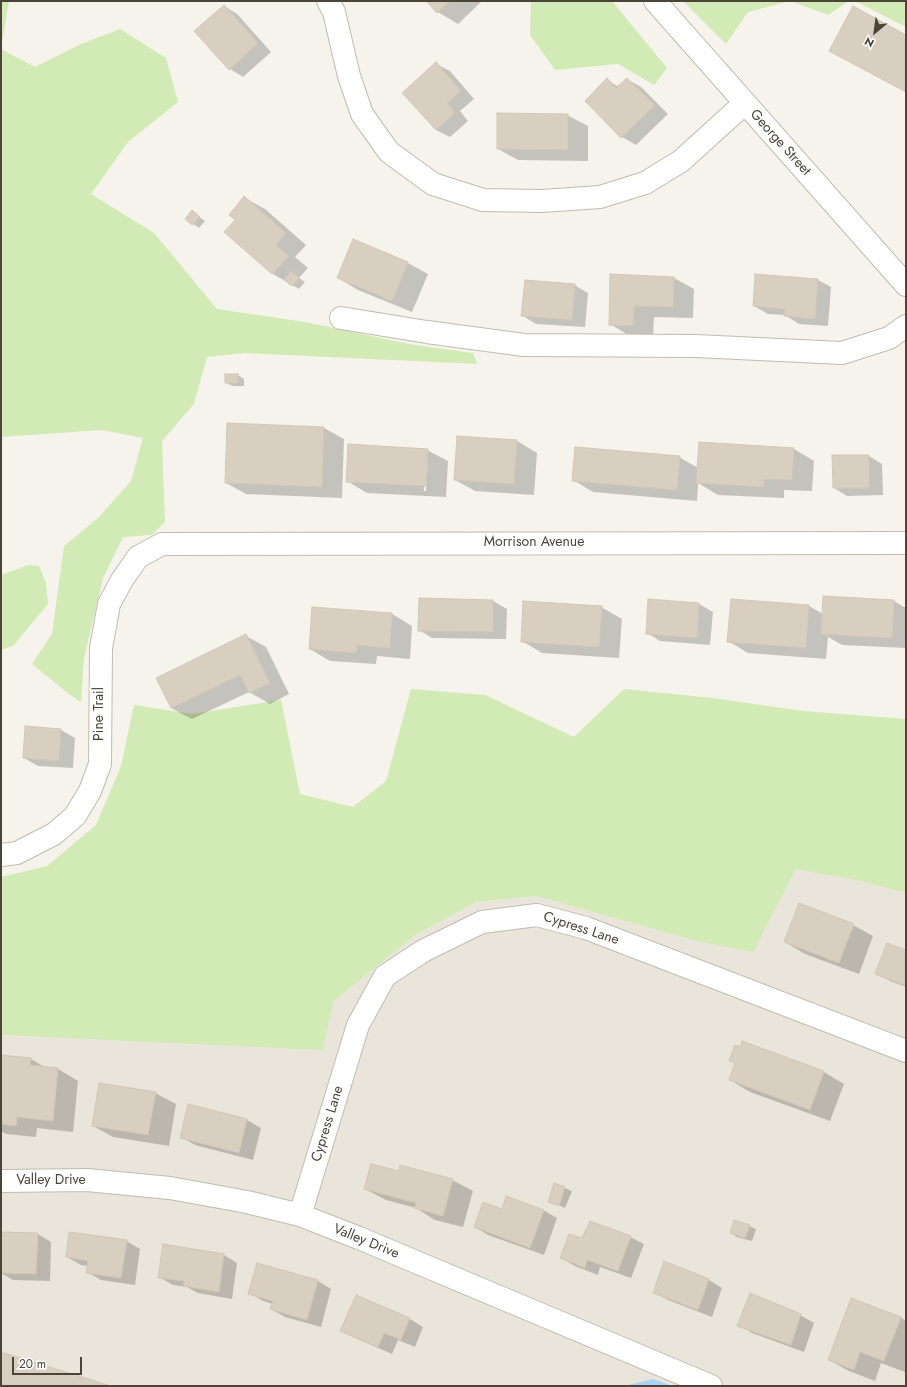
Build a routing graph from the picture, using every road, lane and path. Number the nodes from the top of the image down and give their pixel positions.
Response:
1 (328, 1) edge
2 (655, 1) edge
3 (745, 103) junction
4 (906, 285) edge
5 (342, 318) dead end
6 (906, 326) edge
7 (906, 543) edge
8 (162, 544) joint
9 (1, 855) edge
10 (906, 1051) edge
11 (1, 1181) edge
12 (300, 1215) junction
13 (711, 1386) edge

1 - 3 street
2 - 3 street, George Street
3 - 4 street, George Street
5 - 6 street
7 - 8 street, Morrison Avenue
8 - 9 street, Pine Trail
10 - 12 street, Cypress Lane
11 - 12 street, Valley Drive
12 - 13 street, Valley Drive

